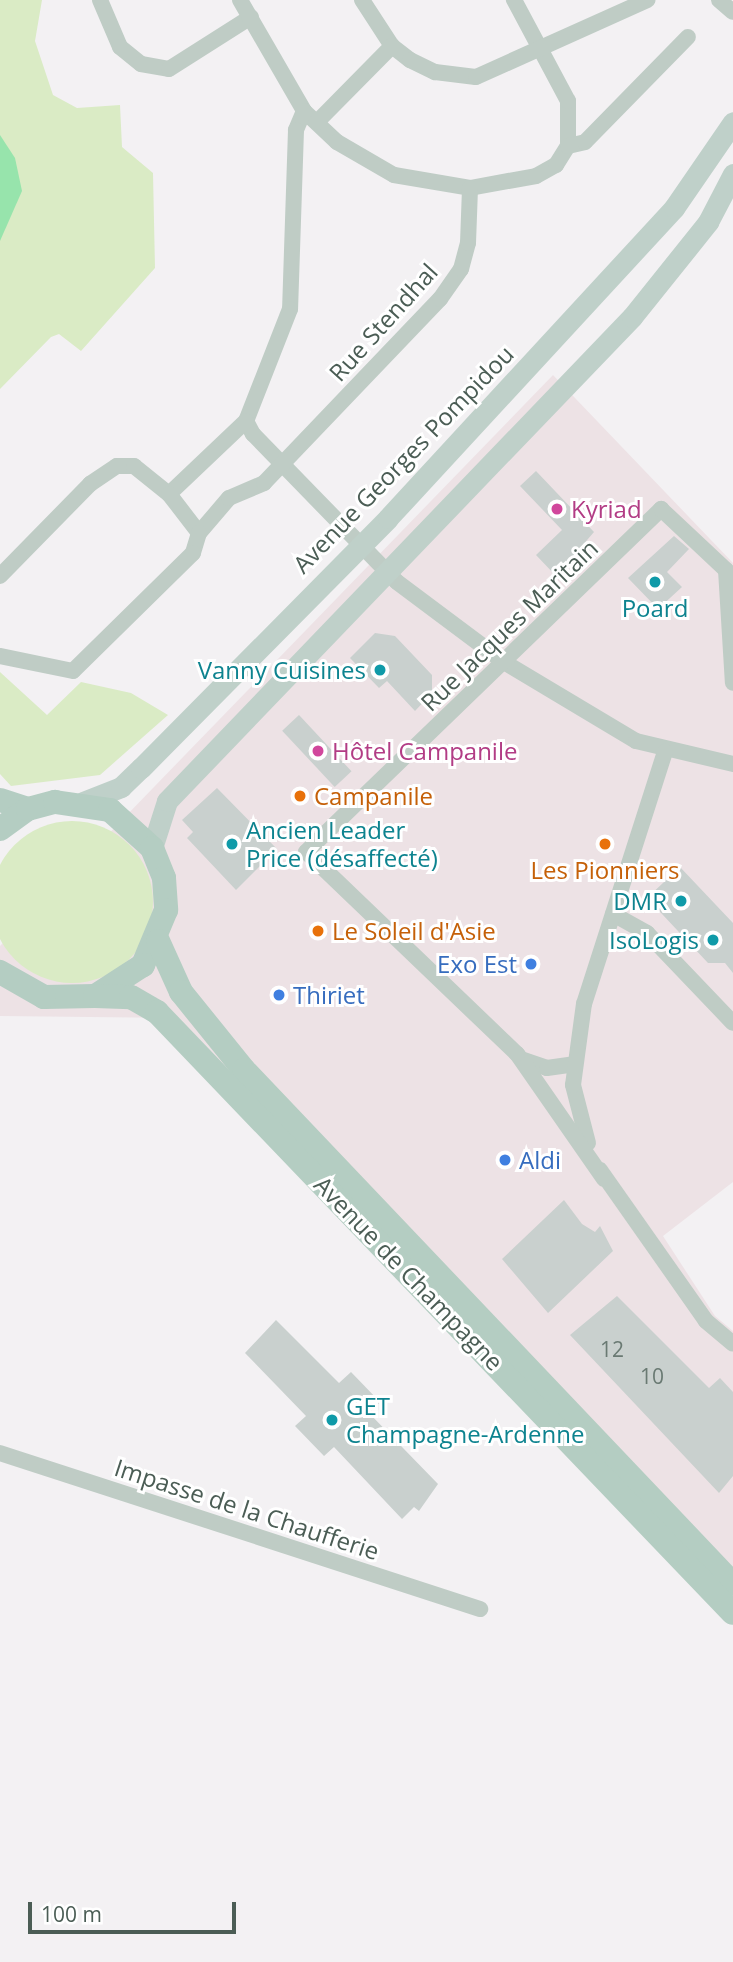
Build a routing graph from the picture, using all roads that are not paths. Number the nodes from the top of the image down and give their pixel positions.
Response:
1 (100, 0) edge
2 (240, 0) edge
3 (362, 0) edge
4 (514, 0) edge
5 (647, 0) edge
6 (719, 0) edge
7 (733, 12) edge
8 (251, 17) junction
9 (688, 37) dead end
10 (392, 46) junction
11 (543, 51) junction
12 (304, 111) junction
13 (317, 122) junction
14 (733, 122) edge
15 (568, 146) junction
16 (733, 174) edge
17 (470, 188) junction
18 (246, 421) junction
19 (281, 463) junction
20 (169, 494) junction
21 (200, 533) junction
22 (361, 544) junction
23 (387, 570) junction
24 (0, 576) edge
25 (0, 656) edge
26 (504, 662) junction
27 (733, 683) edge
28 (665, 752) junction
29 (733, 764) edge
30 (0, 800) edge
31 (83, 802) junction
32 (28, 809) junction
33 (0, 829) edge
34 (152, 848) junction
35 (613, 914) junction
36 (158, 941) junction
37 (7, 983) edge
38 (95, 996) junction
39 (733, 1023) edge
40 (522, 1059) junction
41 (574, 1064) junction
42 (542, 1088) junction
43 (574, 1096) junction
44 (604, 1178) junction
45 (733, 1344) edge
46 (0, 1453) edge
47 (733, 1584) edge
48 (480, 1609) dead end
49 (733, 1613) edge

1 - 8 street
2 - 8 street
3 - 10 street
4 - 11 street
5 - 11 street
6 - 7 street
8 - 12 street
9 - 15 street
10 - 11 street
10 - 13 street
11 - 15 street
12 - 13 street
12 - 18 street
13 - 17 street
14 - 22 main road, Avenue Georges Pompidou
15 - 17 street
16 - 23 main road
17 - 19 street, Rue Stendhal
18 - 19 street
18 - 20 street
19 - 21 street, Rue Stendhal
19 - 22 street
20 - 21 street
20 - 24 street
21 - 25 street, Rue Stendhal
22 - 23 street
22 - 31 main road, Avenue Georges Pompidou
23 - 26 street
23 - 34 main road
26 - 27 street, Rue Jacques Maritain
26 - 28 street
26 - 40 street, Rue Jacques Maritain
28 - 29 street
28 - 35 street
30 - 32 main road
31 - 32 main road
31 - 34 main road
32 - 33 main road
34 - 36 main road
35 - 39 street
35 - 41 street
36 - 38 main road
36 - 47 main road, Avenue de Champagne
37 - 38 main road, Avenue de Champagne
38 - 49 main road, Avenue de Champagne
40 - 41 street
40 - 42 street, Rue Jacques Maritain
41 - 43 street
42 - 43 street
42 - 44 street, Rue Jacques Maritain
43 - 44 street
44 - 45 street
46 - 48 street, Impasse de la Chaufferie

